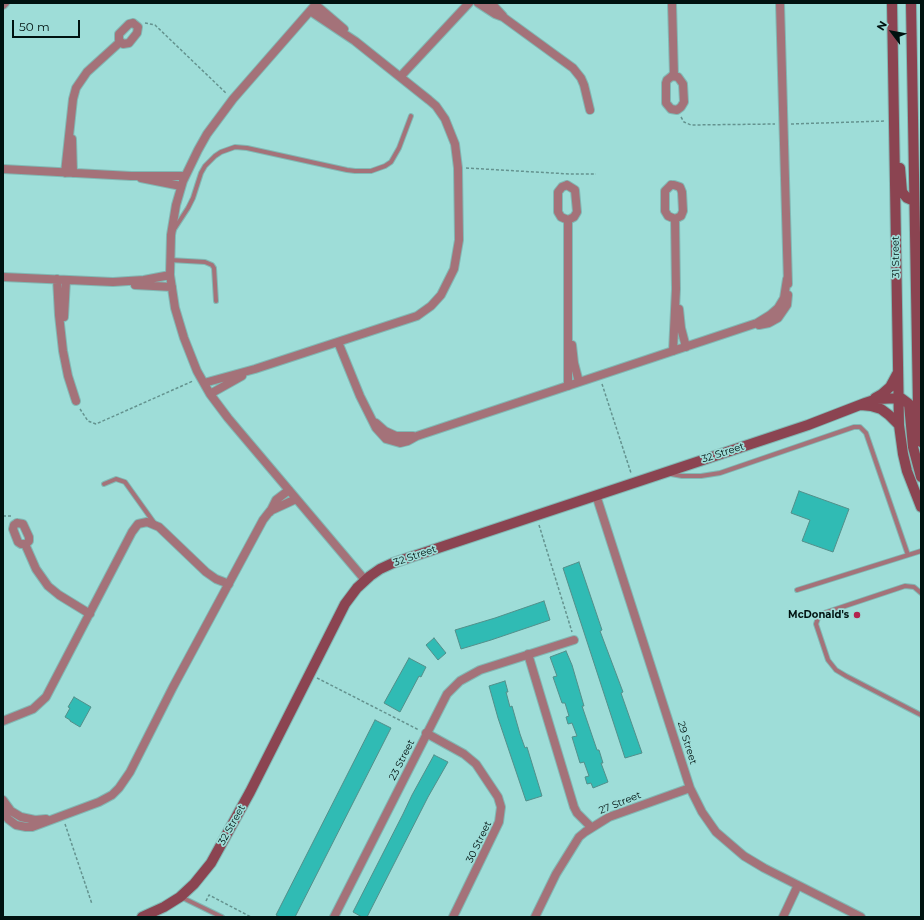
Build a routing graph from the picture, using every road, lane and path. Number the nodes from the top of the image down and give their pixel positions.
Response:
1 (469, 3) edge
2 (478, 3) edge
3 (491, 3) edge
4 (672, 3) edge
5 (780, 3) edge
6 (892, 3) edge
7 (911, 3) edge
8 (317, 4) edge
9 (310, 11) junction
10 (503, 17) junction
11 (137, 25) junction
12 (355, 41) junction
13 (120, 42) junction
14 (674, 76) dead end
15 (400, 77) junction
16 (233, 100) junction
17 (590, 110) dead end
18 (411, 116) dead end
19 (71, 121) junction
20 (894, 142) junction
21 (458, 168) junction
22 (3, 170) edge
23 (913, 172) junction
24 (65, 173) junction
25 (73, 173) junction
26 (596, 174) dead end
27 (131, 176) junction
28 (185, 176) junction
29 (921, 182) edge
30 (181, 186) junction
31 (917, 200) edge
32 (675, 219) dead end
33 (568, 220) dead end
34 (914, 230) junction
35 (170, 234) junction
36 (921, 241) edge
37 (170, 260) junction
38 (170, 275) junction
39 (3, 277) edge
40 (62, 279) junction
41 (113, 282) junction
42 (172, 287) junction
43 (676, 289) junction
44 (216, 301) dead end
45 (569, 324) junction
46 (338, 342) junction
47 (686, 347) junction
48 (673, 351) junction
49 (255, 369) junction
50 (898, 373) junction
51 (599, 376) junction
52 (202, 381) junction
53 (579, 382) junction
54 (568, 386) junction
55 (210, 394) junction
56 (898, 397) junction
57 (76, 402) joint
58 (859, 405) junction
59 (899, 425) junction
60 (921, 442) edge
61 (664, 472) junction
62 (921, 477) edge
63 (634, 483) junction
64 (104, 484) dead end
65 (289, 490) junction
66 (596, 495) junction
67 (296, 499) junction
68 (921, 508) edge
69 (270, 511) junction
70 (536, 515) junction
71 (155, 524) junction
72 (25, 544) dead end
73 (921, 551) edge
74 (908, 555) junction
75 (365, 580) junction
76 (228, 584) junction
77 (921, 584) edge
78 (916, 588) junction
79 (797, 590) dead end
80 (921, 593) edge
81 (90, 614) junction
82 (574, 640) joint
83 (528, 654) junction
84 (309, 674) junction
85 (921, 714) edge
86 (4, 720) edge
87 (426, 733) junction
88 (690, 788) junction
89 (3, 800) edge
90 (3, 812) edge
91 (62, 815) junction
92 (53, 818) junction
93 (591, 827) junction
94 (798, 885) junction
95 (180, 897) junction
96 (92, 904) dead end
97 (202, 908) junction
98 (142, 917) edge
99 (220, 917) edge
100 (251, 917) edge
101 (334, 917) edge
102 (453, 917) edge
103 (535, 917) edge
104 (783, 917) edge
105 (861, 917) edge

1 - 15 street
2 - 10 street
3 - 10 street
4 - 14 street
5 - 47 street
6 - 20 street, 31 Street
7 - 23 street, 31 Street
8 - 9 street
8 - 12 street
9 - 12 street
9 - 16 street
10 - 17 street
11 - 13 street
11 - 13 street
11 - 16 path
12 - 15 street
13 - 19 street
15 - 21 street
16 - 28 street
18 - 35 lane
19 - 24 street
19 - 25 street
20 - 31 street
20 - 50 street, 31 Street
21 - 26 path
21 - 46 street
22 - 24 street
23 - 29 street
23 - 31 street, 31 Street
24 - 25 street
25 - 27 street
27 - 28 street
27 - 30 street
28 - 30 street
30 - 35 street
31 - 34 street, 31 Street
32 - 43 street
33 - 45 street
34 - 36 street
34 - 60 street, 31 Street
35 - 37 street
37 - 38 street
37 - 44 lane
38 - 41 street
38 - 42 street
39 - 40 street
40 - 41 street
40 - 57 street
41 - 42 street
42 - 52 street
43 - 47 street
43 - 48 street
45 - 53 street
45 - 54 street
46 - 49 street
46 - 54 street
47 - 48 street
48 - 51 street
49 - 52 street
49 - 55 street
50 - 56 street, 31 Street
50 - 58 street
51 - 53 street
51 - 63 path
52 - 55 street
52 - 57 path
53 - 54 street
55 - 65 street
56 - 58 street, 32 Street
56 - 59 street, 31 Street
56 - 62 street
58 - 59 street
58 - 61 street, 32 Street
59 - 68 street, 31 Street
61 - 63 street, 32 Street
61 - 74 lane
63 - 66 street, 32 Street
64 - 71 lane
65 - 67 street
65 - 69 street
66 - 70 street, 32 Street
66 - 88 street, 29 Street
67 - 69 street
67 - 75 street
69 - 76 street
70 - 75 street, 32 Street
70 - 82 path
71 - 76 street
71 - 81 street
72 - 81 street
73 - 74 lane
74 - 79 lane
75 - 84 street, 32 Street
76 - 91 street
77 - 78 lane
78 - 80 lane
78 - 85 lane
81 - 86 street
82 - 83 street, 23 Street
83 - 87 street, 23 Street
83 - 93 street
84 - 87 path
84 - 95 street, 32 Street
87 - 101 street, 23 Street
87 - 102 street, 30 Street
88 - 93 street, 27 Street
88 - 94 street, 29 Street
89 - 92 street
90 - 92 street
91 - 92 street
91 - 96 path
93 - 103 street, 27 Street
94 - 104 street
94 - 105 street, 29 Street
95 - 97 lane
95 - 98 street, 32 Street
97 - 99 lane
97 - 100 path

